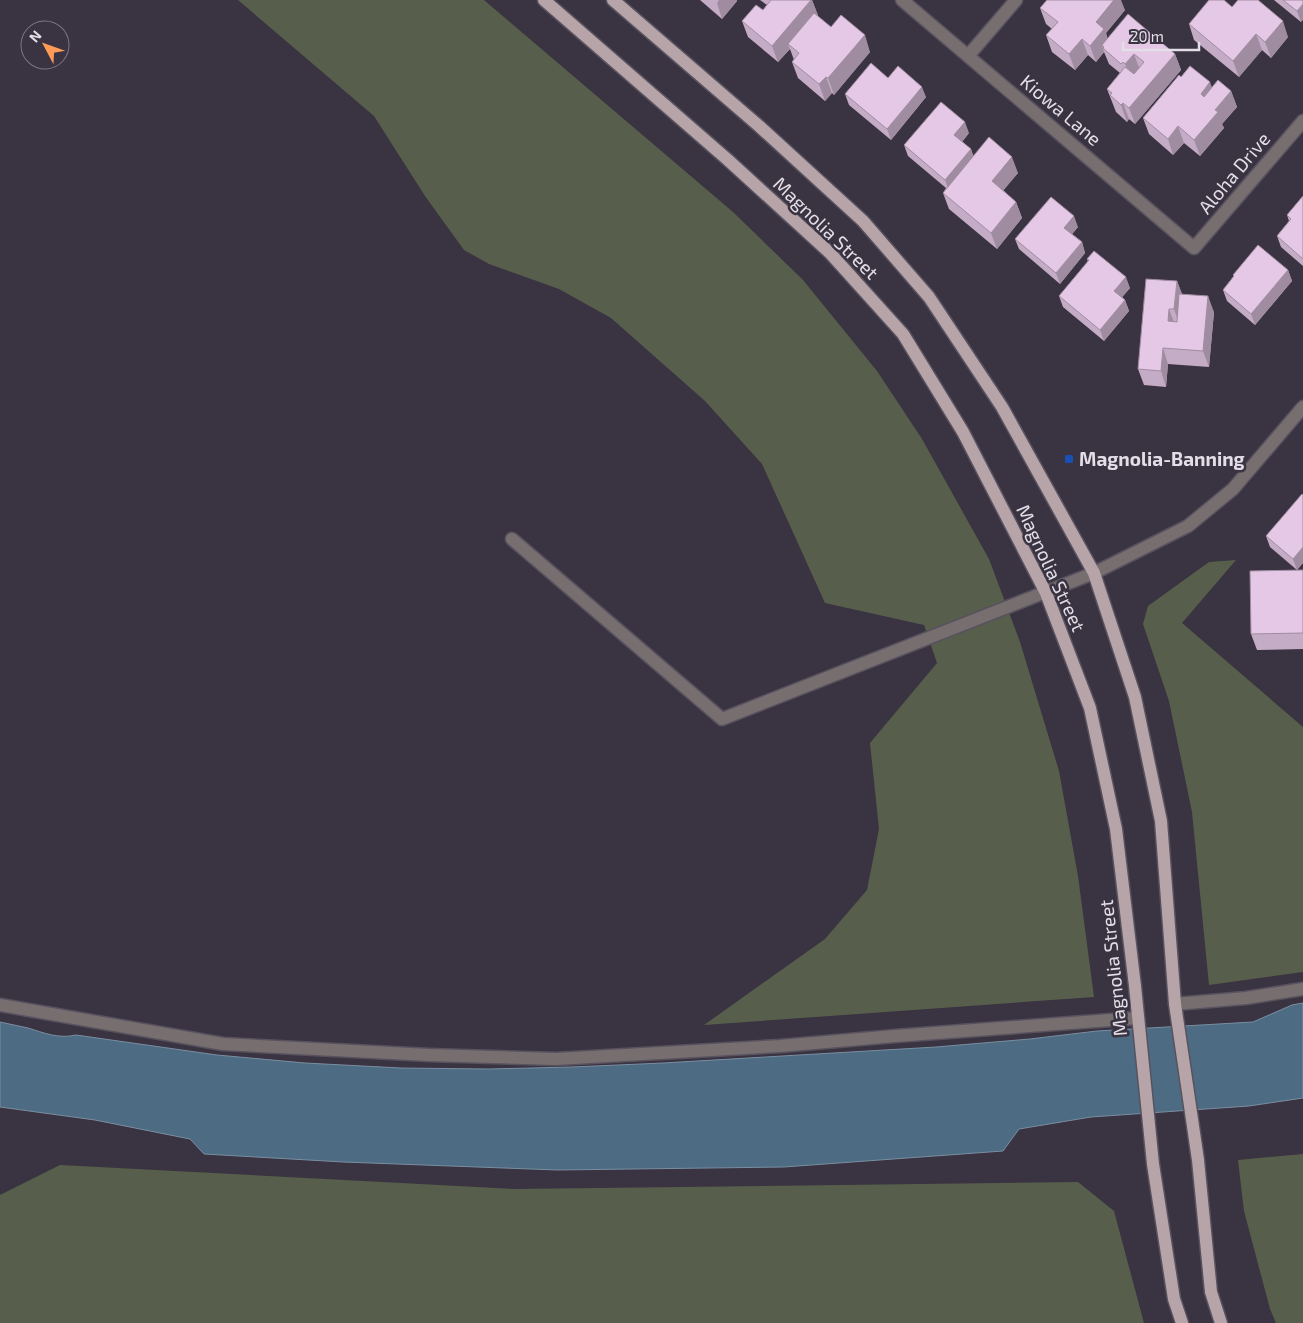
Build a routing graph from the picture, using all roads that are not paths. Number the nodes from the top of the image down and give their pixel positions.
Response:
1 (544, 0) edge
2 (613, 0) edge
3 (902, 0) edge
4 (1016, 0) edge
5 (968, 56) junction
6 (1303, 121) edge
7 (1194, 248) joint
8 (1303, 407) edge
9 (512, 539) dead end
10 (1094, 574) junction
11 (1046, 593) junction
12 (1303, 989) edge
13 (1175, 1004) junction
14 (0, 1005) edge
15 (1138, 1018) junction
16 (1182, 1323) edge
17 (1221, 1323) edge

1 - 11 main road, Magnolia Street
2 - 10 main road, Magnolia Street
3 - 5 street, Kiowa Lane
4 - 5 street
5 - 7 street, Kiowa Lane
6 - 7 street, Aloha Drive
8 - 10 street
9 - 11 street
10 - 11 street
10 - 13 main road, Magnolia Street
11 - 15 main road, Magnolia Street
12 - 13 street
13 - 17 main road, Magnolia Street
14 - 15 street
15 - 16 main road, Magnolia Street

